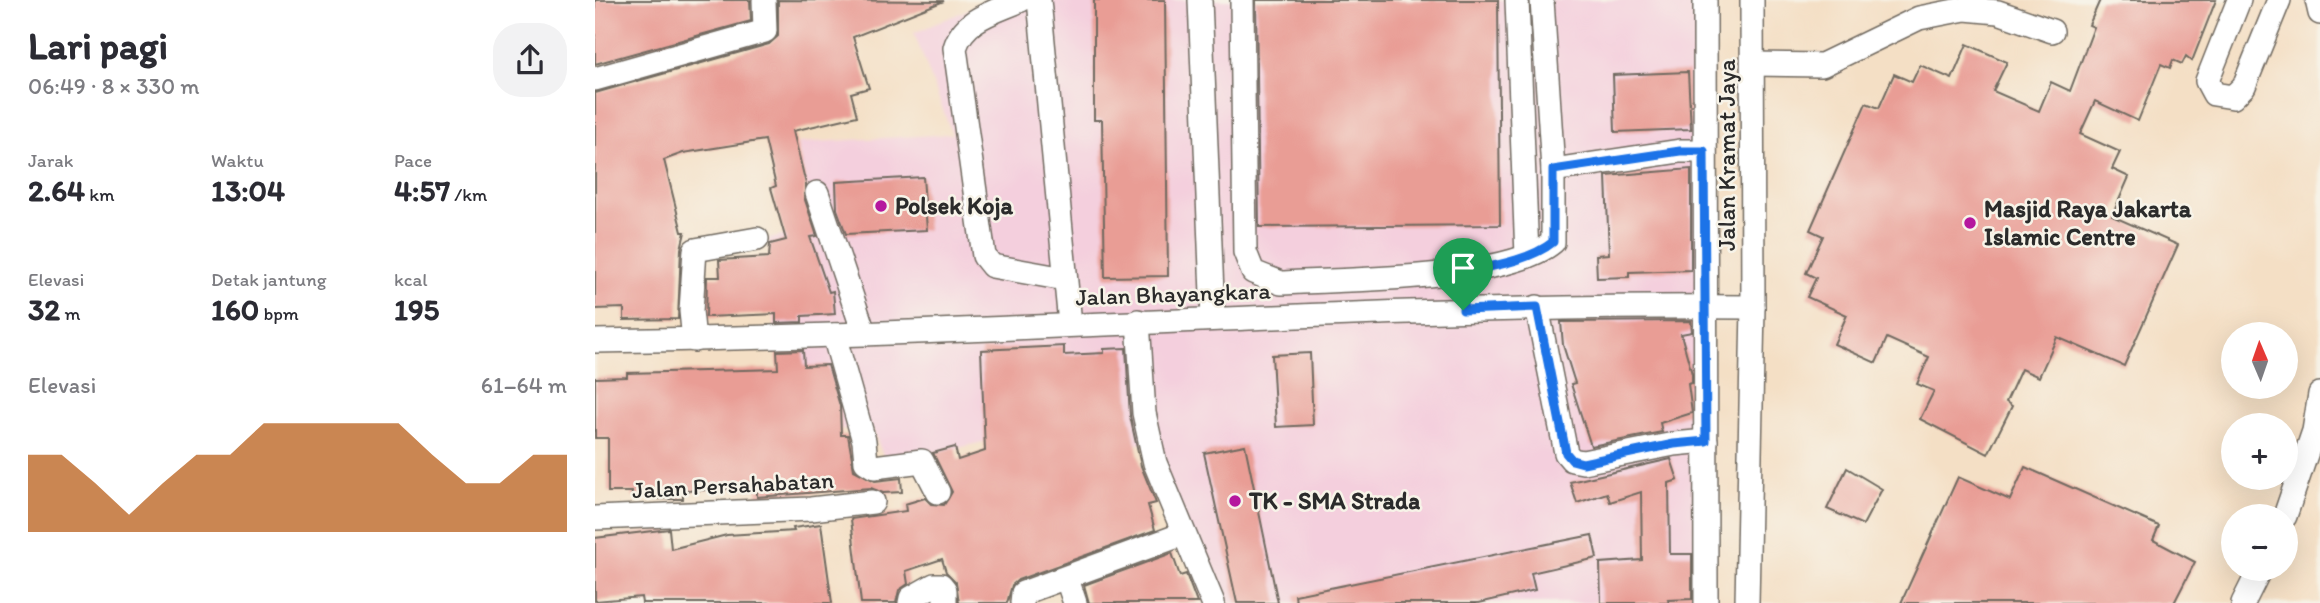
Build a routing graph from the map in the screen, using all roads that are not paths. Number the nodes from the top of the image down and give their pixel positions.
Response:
1 (764, 0) edge
2 (1021, 0) edge
3 (1039, 0) edge
4 (1200, 0) edge
5 (1242, 0) edge
6 (1517, 0) edge
7 (1542, 0) edge
8 (1705, 0) edge
9 (1752, 0) edge
10 (2239, 0) edge
11 (2279, 0) edge
12 (2317, 0) edge
13 (2320, 13) edge
14 (2052, 31) dead end
15 (1753, 64) junction
16 (595, 79) edge
17 (1704, 151) junction
18 (1553, 170) junction
19 (817, 192) dead end
20 (757, 239) dead end
21 (1527, 256) junction
22 (1465, 272) junction
23 (1066, 279) junction
24 (1706, 306) junction
25 (1537, 307) junction
26 (1753, 307) junction
27 (1463, 310) junction
28 (1213, 318) junction
29 (1133, 321) junction
30 (1070, 324) junction
31 (864, 333) junction
32 (834, 335) junction
33 (694, 340) junction
34 (595, 341) edge
35 (2320, 394) edge
36 (1706, 441) junction
37 (2312, 459) edge
38 (938, 492) dead end
39 (873, 502) dead end
40 (2291, 504) edge
41 (595, 518) edge
42 (1175, 537) junction
43 (1067, 579) junction
44 (2254, 581) edge
45 (910, 603) edge
46 (945, 603) edge
47 (1022, 603) edge
48 (1075, 603) edge
49 (1198, 603) edge
50 (1213, 603) edge
51 (1706, 603) edge
52 (1747, 603) edge
53 (2243, 603) edge

1 - 16 street
2 - 23 street
3 - 23 street
4 - 28 street
5 - 22 street
6 - 21 street
7 - 18 street
8 - 17 street, Jalan Kramat Jaya
9 - 15 street, Jalan Kramat Jaya
10 - 11 street
12 - 13 street
14 - 15 street
15 - 26 street, Jalan Kramat Jaya
17 - 18 street
17 - 24 street, Jalan Kramat Jaya
18 - 21 street
19 - 31 street
20 - 33 street
21 - 22 street
22 - 27 street
23 - 30 street
24 - 25 street, Jalan Bhayangkara
24 - 26 street, Jalan Bhayangkara
24 - 36 street, Jalan Kramat Jaya
25 - 27 street, Jalan Bhayangkara
25 - 36 street
26 - 52 street, Jalan Kramat Jaya
27 - 28 street, Jalan Bhayangkara
28 - 29 street, Jalan Bhayangkara
29 - 30 street, Jalan Bhayangkara
29 - 42 street
29 - 50 street
30 - 31 street, Jalan Bhayangkara
31 - 32 street, Jalan Bhayangkara
32 - 33 street, Jalan Bhayangkara
32 - 38 street
33 - 34 street, Jalan Bhayangkara
35 - 37 street
36 - 51 street, Jalan Kramat Jaya
37 - 40 street
39 - 41 street, Jalan Persahabatan
42 - 43 street
42 - 49 street
43 - 47 street
43 - 48 street
44 - 53 street
45 - 46 street

